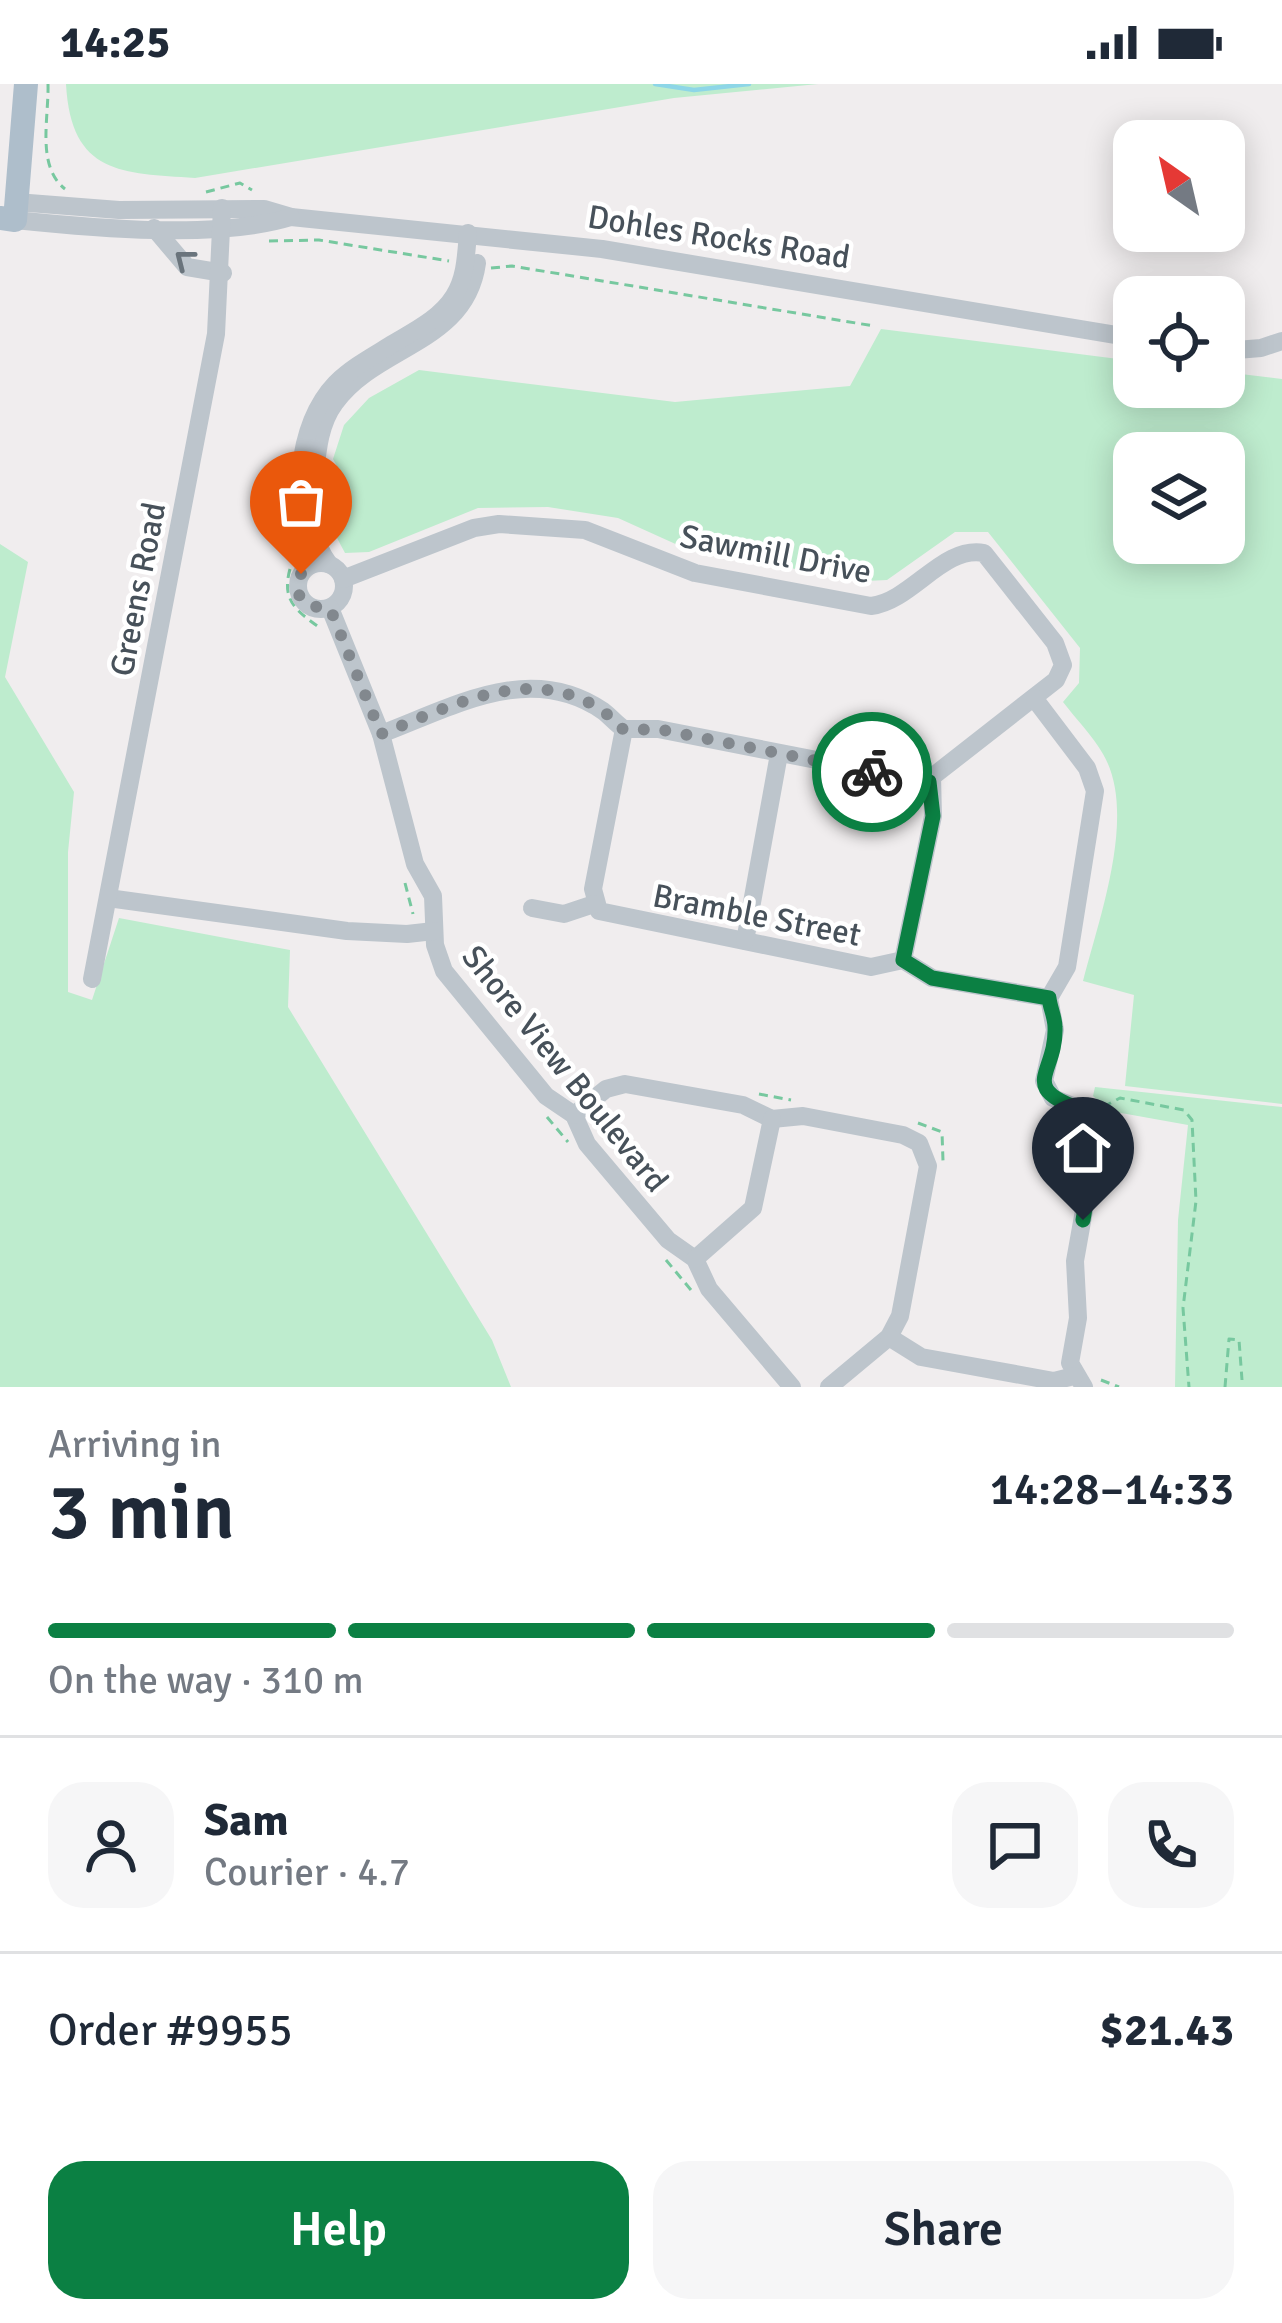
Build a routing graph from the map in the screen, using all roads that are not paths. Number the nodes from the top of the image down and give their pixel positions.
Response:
1 (26, 84) edge
2 (10, 160) edge
3 (8, 210) edge
4 (222, 217) junction
5 (154, 228) junction
6 (474, 234) junction
7 (223, 273) junction
8 (1113, 334) edge
9 (1282, 340) edge
10 (1245, 349) edge
11 (299, 565) junction
12 (336, 572) junction
13 (330, 608) junction
14 (1034, 698) junction
15 (624, 730) junction
16 (381, 734) junction
17 (779, 754) junction
18 (929, 782) junction
19 (108, 898) junction
20 (594, 904) junction
21 (532, 908) dead end
22 (434, 931) junction
23 (745, 941) junction
24 (903, 960) junction
25 (92, 979) dead end
26 (1049, 998) junction
27 (574, 1115) junction
28 (772, 1118) junction
29 (694, 1259) junction
30 (889, 1337) junction
31 (1079, 1381) edge
32 (792, 1387) edge
33 (830, 1387) edge

1 - 2 main road
2 - 3 main road
3 - 4 street, Dohles Rocks Road
3 - 5 street, Dohles Rocks Road
4 - 5 street, Dohles Rocks Road
4 - 6 street, Dohles Rocks Road
4 - 7 street, Greens Road
7 -> 5 street
6 - 8 street, Dohles Rocks Road
6 - 11 street
6 - 12 street
7 - 19 street, Greens Road
9 - 10 street
11 - 12 street
11 - 13 street, Shore View Boulevard
12 - 13 street
12 - 14 street, Sawmill Drive
13 - 16 street, Shore View Boulevard
14 - 18 street, Sawmill Drive
14 - 26 street
15 - 16 street
15 - 17 street
15 - 20 street
16 - 22 street, Shore View Boulevard
17 - 18 street
17 - 23 street
18 - 24 street
19 - 22 street
19 - 25 street, Greens Road
20 - 21 street, Bramble Street
20 - 23 street, Bramble Street
22 - 27 street, Shore View Boulevard
23 - 24 street, Bramble Street
24 - 26 street, Bramble Street
26 - 31 street
27 - 28 street
27 - 29 street, Shore View Boulevard
28 - 29 street
28 - 30 street
29 - 32 street, Shore View Boulevard
30 - 31 street
30 - 33 street

